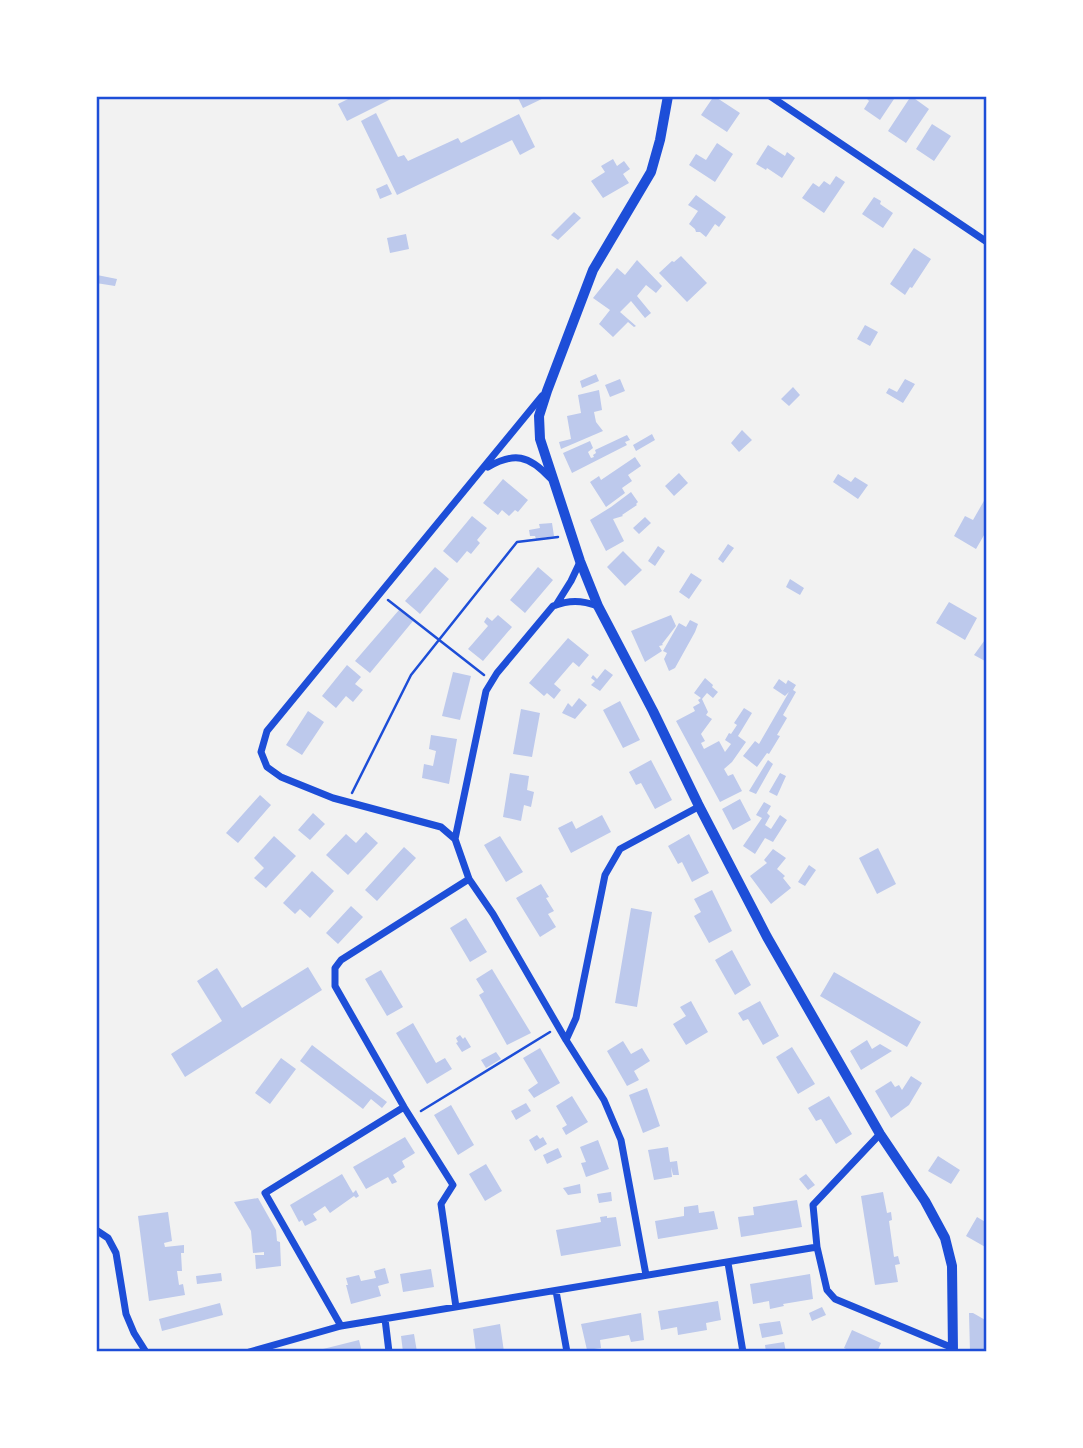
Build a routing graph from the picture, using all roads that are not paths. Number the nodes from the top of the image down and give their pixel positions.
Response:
1 (668, 96) edge
2 (770, 96) edge
3 (987, 242) edge
4 (547, 391) junction
5 (481, 471) junction
6 (553, 481) junction
7 (580, 561) junction
8 (556, 605) junction
9 (597, 606) junction
10 (699, 806) junction
11 (455, 839) junction
12 (469, 879) junction
13 (566, 1040) junction
14 (404, 1107) junction
15 (880, 1134) junction
16 (96, 1230) edge
17 (817, 1247) junction
18 (728, 1263) junction
19 (646, 1275) junction
20 (556, 1291) junction
21 (456, 1307) junction
22 (385, 1319) junction
23 (341, 1326) junction
24 (953, 1350) edge
25 (146, 1352) edge
26 (249, 1352) edge
27 (389, 1352) edge
28 (567, 1352) edge
29 (743, 1352) edge

1 - 4 street
2 - 3 street
4 - 5 street
4 - 6 street
5 - 6 street
5 - 11 street
6 - 7 street
7 - 8 street
7 - 9 street
8 - 9 street
8 - 11 street
9 - 10 street
10 - 13 street
10 - 15 street
11 - 12 street
12 - 13 street
12 - 14 street
13 - 19 street
14 - 21 street
14 - 23 street
15 - 17 street
15 - 24 street
16 - 25 street
17 - 18 street
17 - 24 street
18 - 19 street
18 - 29 street
19 - 20 street
20 - 21 street
20 - 28 street
21 - 22 street
22 - 23 street
22 - 27 street
23 - 26 street

